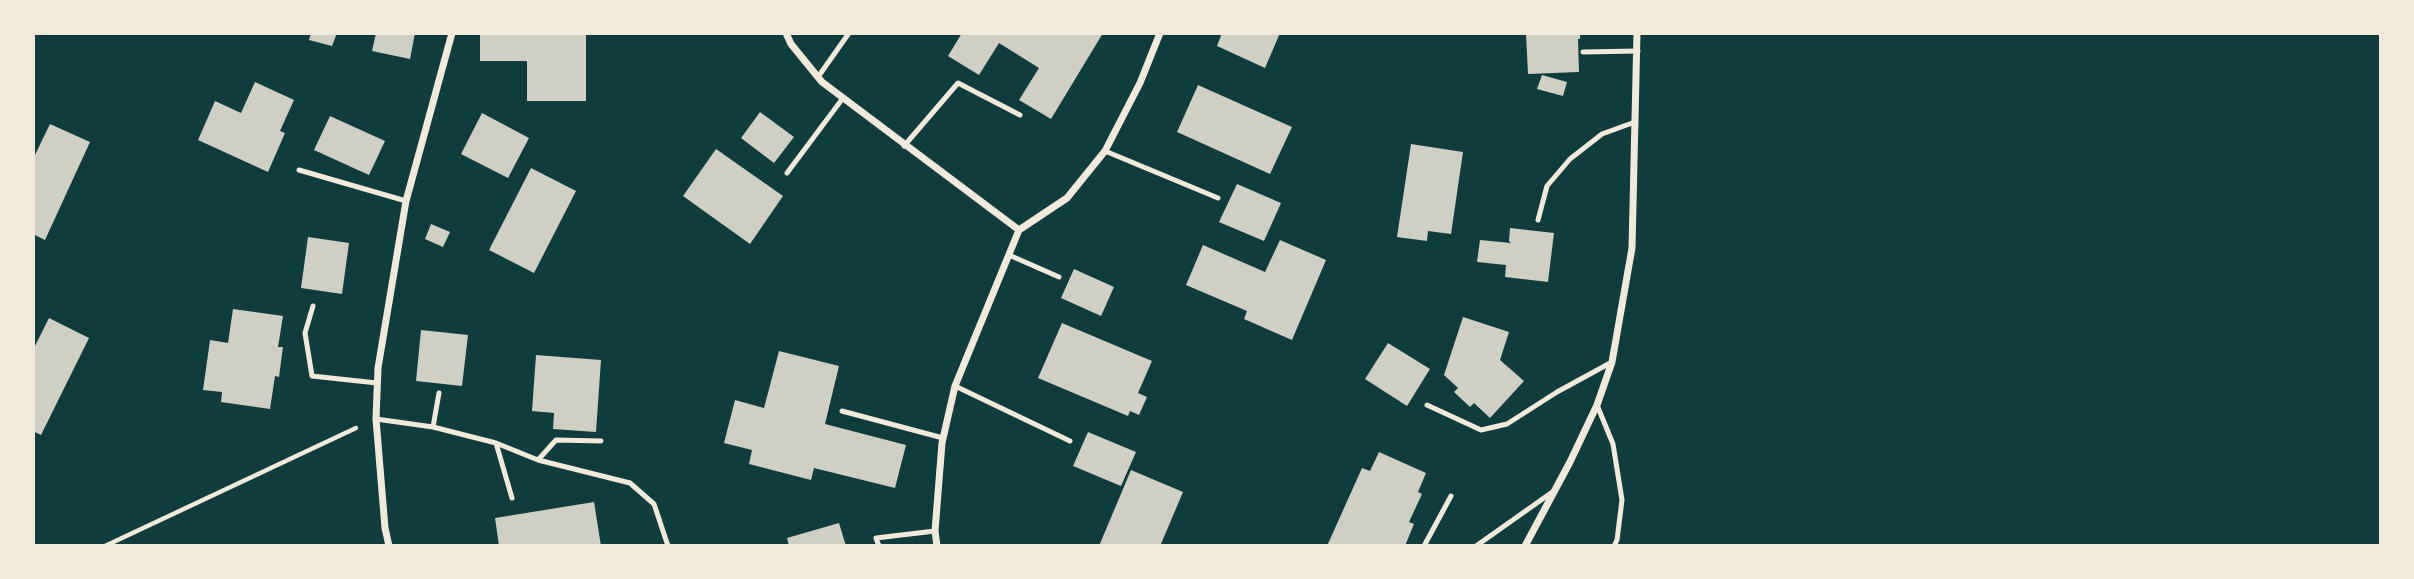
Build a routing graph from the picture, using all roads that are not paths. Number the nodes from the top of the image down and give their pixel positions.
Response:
1 (452, 33) edge
2 (786, 33) edge
3 (849, 33) edge
4 (1160, 33) edge
5 (1637, 33) edge
6 (1638, 51) junction
7 (1583, 52) dead end
8 (818, 77) junction
9 (843, 98) junction
10 (1020, 115) dead end
11 (1636, 122) junction
12 (904, 145) junction
13 (1105, 151) junction
14 (299, 170) dead end
15 (787, 173) dead end
16 (1218, 198) dead end
17 (405, 201) junction
18 (1538, 220) dead end
19 (1019, 230) junction
20 (1009, 255) junction
21 (1059, 277) dead end
22 (313, 306) dead end
23 (1612, 362) junction
24 (377, 383) junction
25 (956, 386) junction
26 (439, 393) dead end
27 (1427, 405) dead end
28 (1597, 405) junction
29 (842, 411) dead end
30 (376, 419) junction
31 (433, 427) junction
32 (943, 438) junction
33 (601, 441) dead end
34 (1070, 441) dead end
35 (496, 443) junction
36 (538, 460) junction
37 (1554, 492) junction
38 (1451, 496) dead end
39 (512, 498) dead end
40 (935, 531) junction
41 (389, 546) edge
42 (668, 546) edge
43 (878, 546) edge
44 (937, 546) edge
45 (1424, 546) edge
46 (1476, 546) edge
47 (1525, 546) edge
48 (1614, 546) edge

1 - 17 street
2 - 8 street
3 - 8 lane
4 - 13 street
5 - 6 street
6 - 7 lane
6 - 11 street
8 - 9 street
9 - 12 street
9 - 15 lane
10 - 12 lane
11 - 18 lane
11 - 23 street
12 - 19 street
13 - 16 lane
13 - 19 street
14 - 17 lane
17 - 24 street
19 - 20 street
20 - 21 lane
20 - 25 street
22 - 24 lane
23 - 27 lane
23 - 28 street
24 - 30 street
25 - 32 street
25 - 34 lane
26 - 31 lane
28 - 37 street
28 - 48 lane
29 - 32 lane
30 - 31 lane
30 - 41 street
31 - 35 lane
32 - 40 street
33 - 36 lane
35 - 36 lane
35 - 39 lane
36 - 42 lane
37 - 46 lane
37 - 47 street
38 - 45 lane
40 - 43 lane
40 - 44 street

